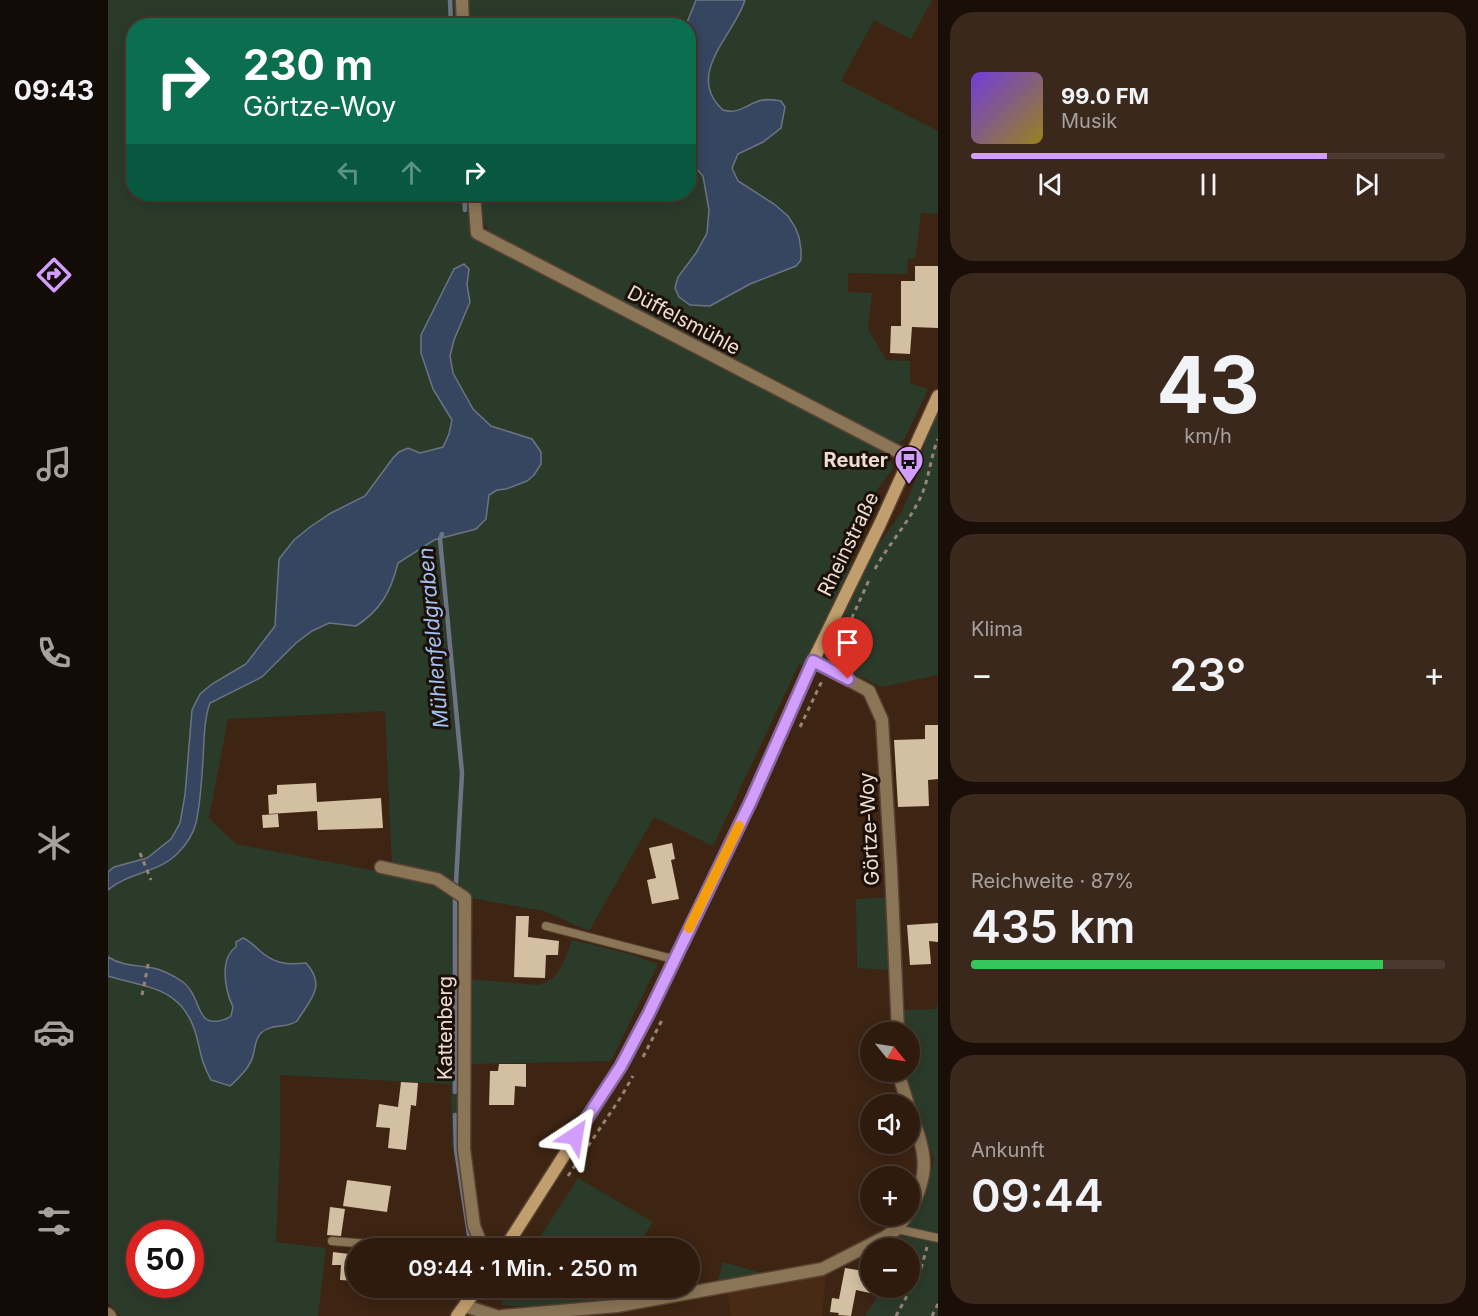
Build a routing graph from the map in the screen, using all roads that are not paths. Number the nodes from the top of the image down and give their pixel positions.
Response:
1 (462, 0) edge
2 (463, 18) edge
3 (475, 201) edge
4 (938, 396) edge
5 (910, 458) junction
6 (813, 661) junction
7 (381, 867) dead end
8 (546, 926) dead end
9 (673, 959) junction
10 (898, 1022) edge
11 (920, 1139) edge
12 (920, 1190) edge
13 (899, 1226) edge
14 (897, 1229) junction
15 (479, 1238) edge
16 (511, 1238) edge
17 (934, 1238) edge
18 (332, 1242) dead end
19 (346, 1243) edge
20 (471, 1298) edge
21 (462, 1313) edge
22 (496, 1316) edge
23 (502, 1316) edge

1 - 2 street
3 - 5 street, Düffelsmühle
4 - 5 main road, Rheinstraße
5 - 6 main road, Rheinstraße
6 - 9 main road, Rheinstraße
6 - 10 street, Görtze-Woy
7 - 15 street, Kattenberg
8 - 9 lane
9 - 16 main road, Rheinstraße
11 - 12 street
13 - 14 street
14 - 17 lane
14 - 23 street
18 - 19 lane
20 - 21 main road
21 - 22 street

